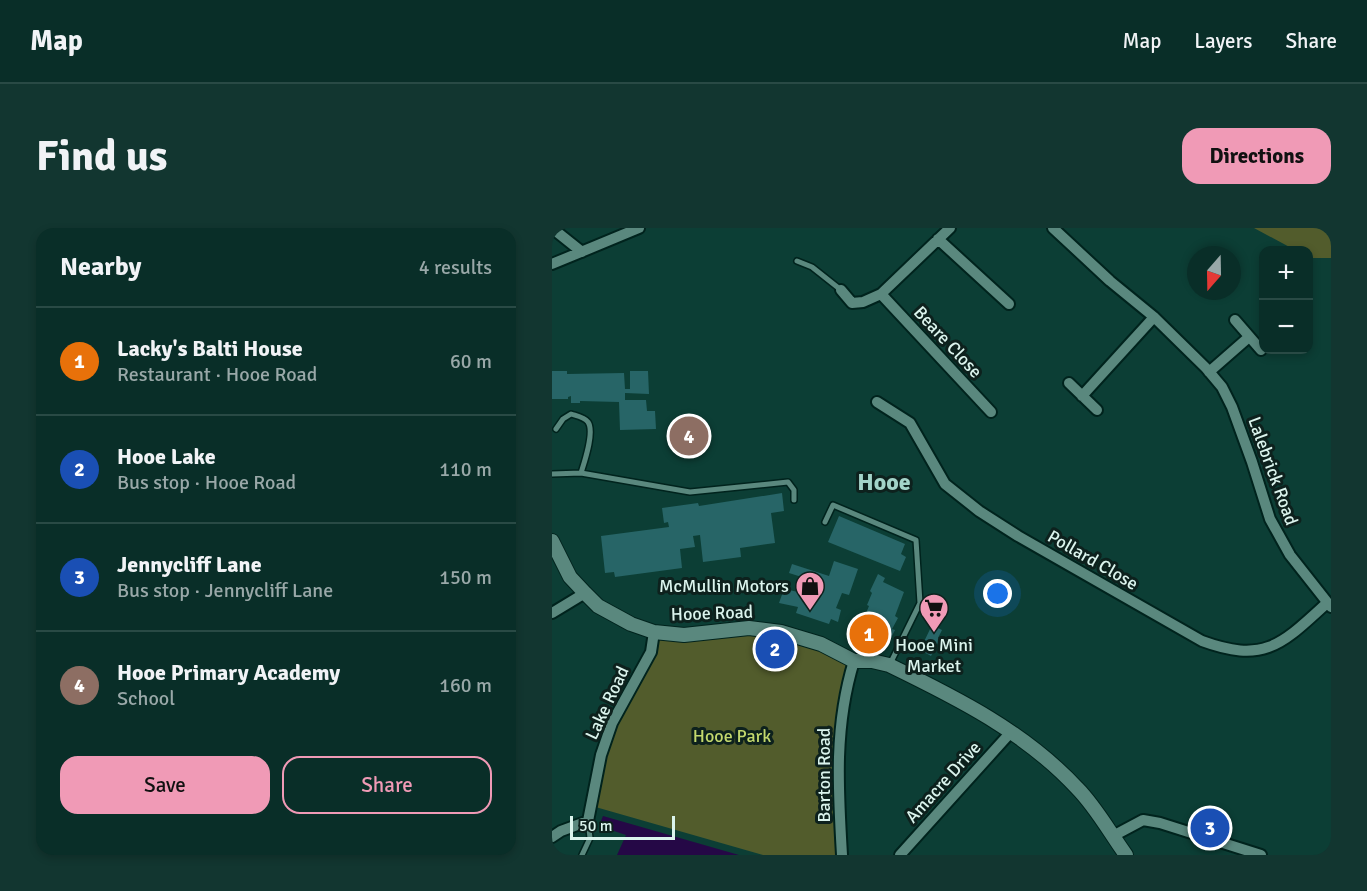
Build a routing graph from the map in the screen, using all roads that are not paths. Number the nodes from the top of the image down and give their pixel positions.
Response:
1 (552, 228) edge
2 (639, 228) edge
3 (950, 228) edge
4 (1053, 228) edge
5 (938, 239) junction
6 (582, 252) junction
7 (796, 261) dead end
8 (552, 264) edge
9 (842, 290) joint
10 (881, 294) junction
11 (1009, 304) dead end
12 (1154, 317) junction
13 (1235, 320) dead end
14 (1250, 337) junction
15 (1259, 348) edge
16 (1209, 372) junction
17 (1069, 383) dead end
18 (1082, 396) junction
19 (877, 402) dead end
20 (1097, 410) dead end
21 (991, 412) dead end
22 (556, 429) dead end
23 (552, 474) edge
24 (580, 474) junction
25 (794, 500) dead end
26 (825, 522) dead end
27 (552, 541) edge
28 (585, 593) junction
29 (1329, 606) edge
30 (552, 613) edge
31 (654, 632) junction
32 (855, 661) junction
33 (889, 665) junction
34 (1011, 732) junction
35 (588, 821) junction
36 (1113, 836) junction
37 (552, 837) edge
38 (582, 855) edge
39 (842, 855) edge
40 (900, 855) edge
41 (1126, 855) edge
42 (1262, 855) edge

1 - 6 street
2 - 6 street
3 - 5 street
4 - 12 street, Lalebrick Road
5 - 10 street
5 - 11 street
6 - 8 street
7 - 9 lane
9 - 10 street
10 - 21 street, Beare Close
12 - 16 street, Lalebrick Road
12 - 18 street
13 - 14 street
14 - 15 street
14 - 16 street
16 - 29 street, Lalebrick Road
17 - 18 street
18 - 20 street
19 - 29 street, Pollard Close
22 - 24 lane
23 - 24 lane
24 - 25 lane
26 - 33 lane
27 - 28 street, Hooe Road
28 - 30 street
28 - 31 street, Hooe Road
31 - 32 street, Hooe Road
31 - 35 street, Lake Road
32 - 33 street, Hooe Road
32 - 39 street, Barton Road
33 - 34 street, Hooe Road
34 - 36 street, Hooe Road
34 - 40 street, Amacre Drive
35 - 37 street
35 - 38 lane
36 - 41 street, Hooe Road
36 - 42 street

